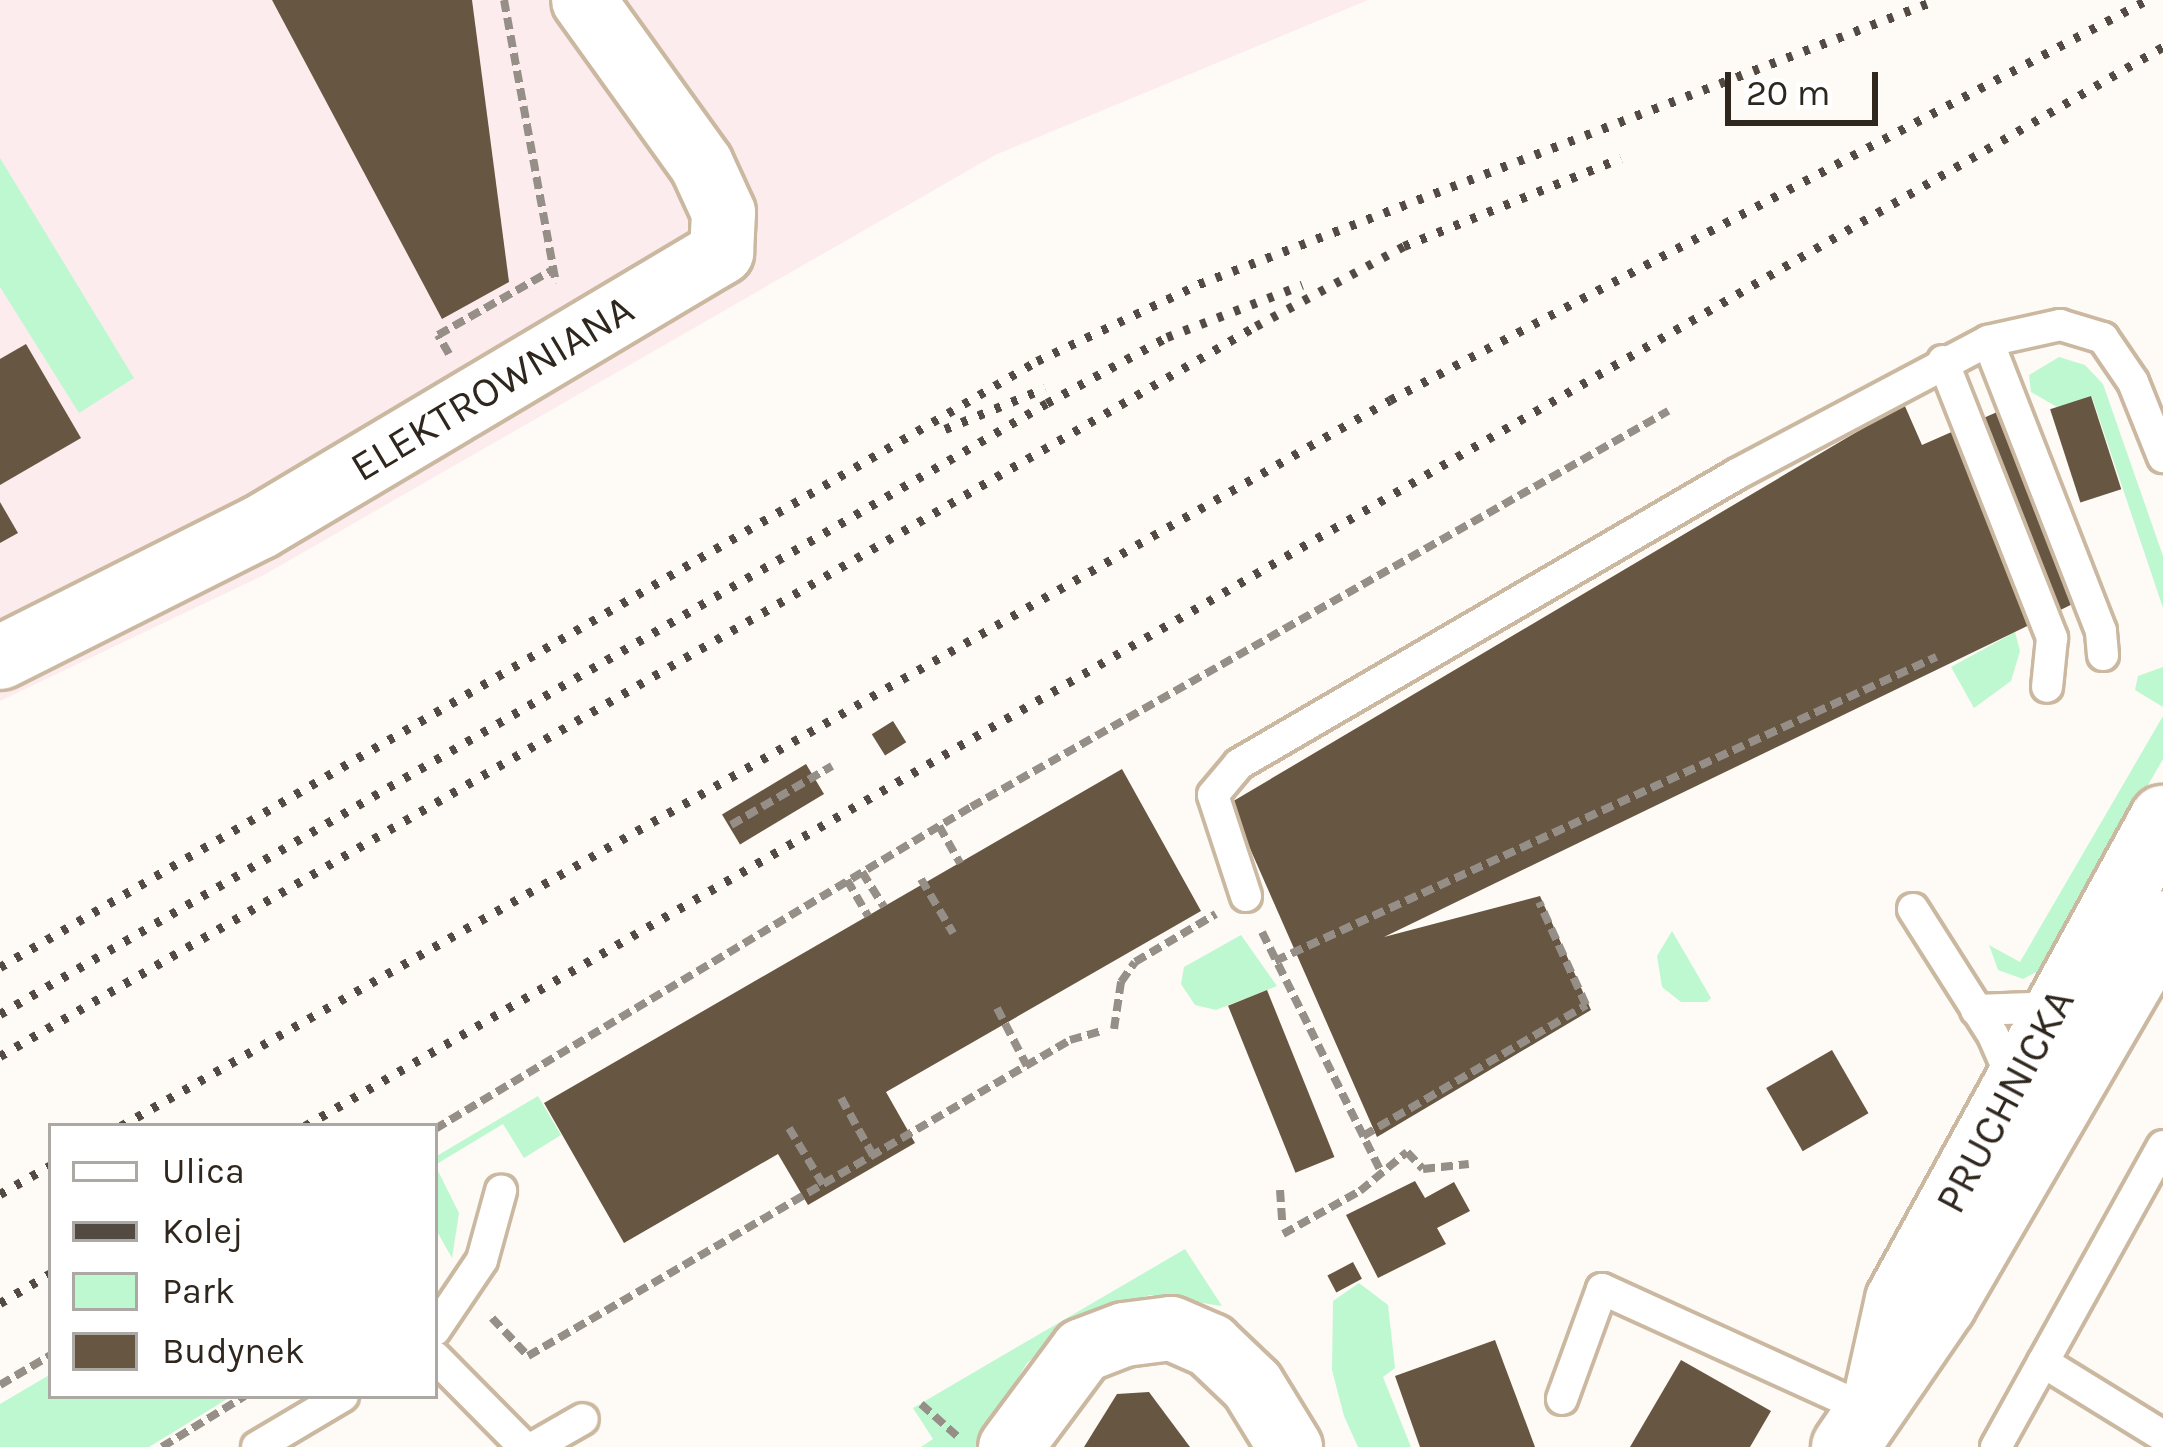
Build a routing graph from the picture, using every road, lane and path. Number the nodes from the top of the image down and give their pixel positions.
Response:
1 (504, 0) edge
2 (583, 0) edge
3 (554, 269) junction
4 (559, 301) dead end
5 (438, 335) dead end
6 (1988, 341) junction
7 (1943, 361) junction
8 (1668, 411) dead end
9 (2163, 457) edge
10 (2103, 655) dead end
11 (0, 657) edge
12 (1936, 657) dead end
13 (2047, 687) dead end
14 (832, 766) dead end
15 (2163, 819) edge
16 (730, 825) dead end
17 (939, 826) junction
18 (960, 863) dead end
19 (862, 872) junction
20 (921, 878) dead end
21 (847, 880) junction
22 (1246, 896) junction
23 (1539, 902) dead end
24 (884, 907) dead end
25 (1913, 909) dead end
26 (868, 916) dead end
27 (2163, 924) edge
28 (953, 933) dead end
29 (1275, 962) junction
30 (2119, 1000) junction
31 (998, 1008) dead end
32 (2054, 1008) junction
33 (1976, 1010) junction
34 (1027, 1066) junction
35 (2013, 1081) junction
36 (841, 1098) dead end
37 (438, 1127) edge
38 (789, 1128) dead end
39 (1363, 1136) junction
40 (2163, 1146) edge
41 (874, 1159) junction
42 (1469, 1164) dead end
43 (1380, 1169) junction
44 (824, 1186) junction
45 (1280, 1190) dead end
46 (501, 1191) dead end
47 (1282, 1221) dead end
48 (1283, 1234) dead end
49 (465, 1291) junction
50 (438, 1326) edge
51 (48, 1357) edge
52 (438, 1360) edge
53 (2043, 1362) junction
54 (0, 1385) edge
55 (240, 1399) edge
56 (338, 1399) edge
57 (1562, 1399) dead end
58 (921, 1404) dead end
59 (1863, 1417) edge
60 (583, 1419) dead end
61 (2163, 1436) edge
62 (162, 1447) edge
63 (257, 1447) edge
64 (524, 1447) edge
65 (534, 1447) edge
66 (964, 1447) edge
67 (1010, 1447) edge
68 (1290, 1447) edge
69 (1996, 1447) edge

1 - 3 path
2 - 11 street, ELEKTROWNIANA
3 - 4 path
3 - 5 path
6 - 7 lane
6 - 9 lane
6 - 10 lane
7 - 13 lane
7 - 22 lane
8 - 17 path
12 - 29 path
14 - 16 path
15 - 32 main road, PRUCHNICKA
17 - 18 path
17 - 19 path
19 - 21 path
19 - 24 path
20 - 28 path
21 - 26 path
21 - 37 path
22 - 29 path
22 - 34 path
23 - 39 path
25 - 33 lane
27 - 30 main road, PRUCHNICKA
29 - 39 path
30 - 32 lane
30 - 59 main road, PRUCHNICKA
31 - 34 path
32 - 33 lane
32 - 35 main road, PRUCHNICKA
33 - 35 lane
34 - 41 path
35 - 59 main road, PRUCHNICKA
36 - 41 path
38 - 44 path
39 - 43 path
40 - 53 lane
41 - 44 path
42 - 43 path
43 - 48 path
44 - 49 path
45 - 47 path
46 - 49 lane
49 - 50 lane
51 - 54 path
52 - 64 lane
53 - 61 lane
53 - 69 lane
55 - 62 path
56 - 63 lane
57 - 59 lane
58 - 66 path
60 - 65 lane
67 - 68 street

